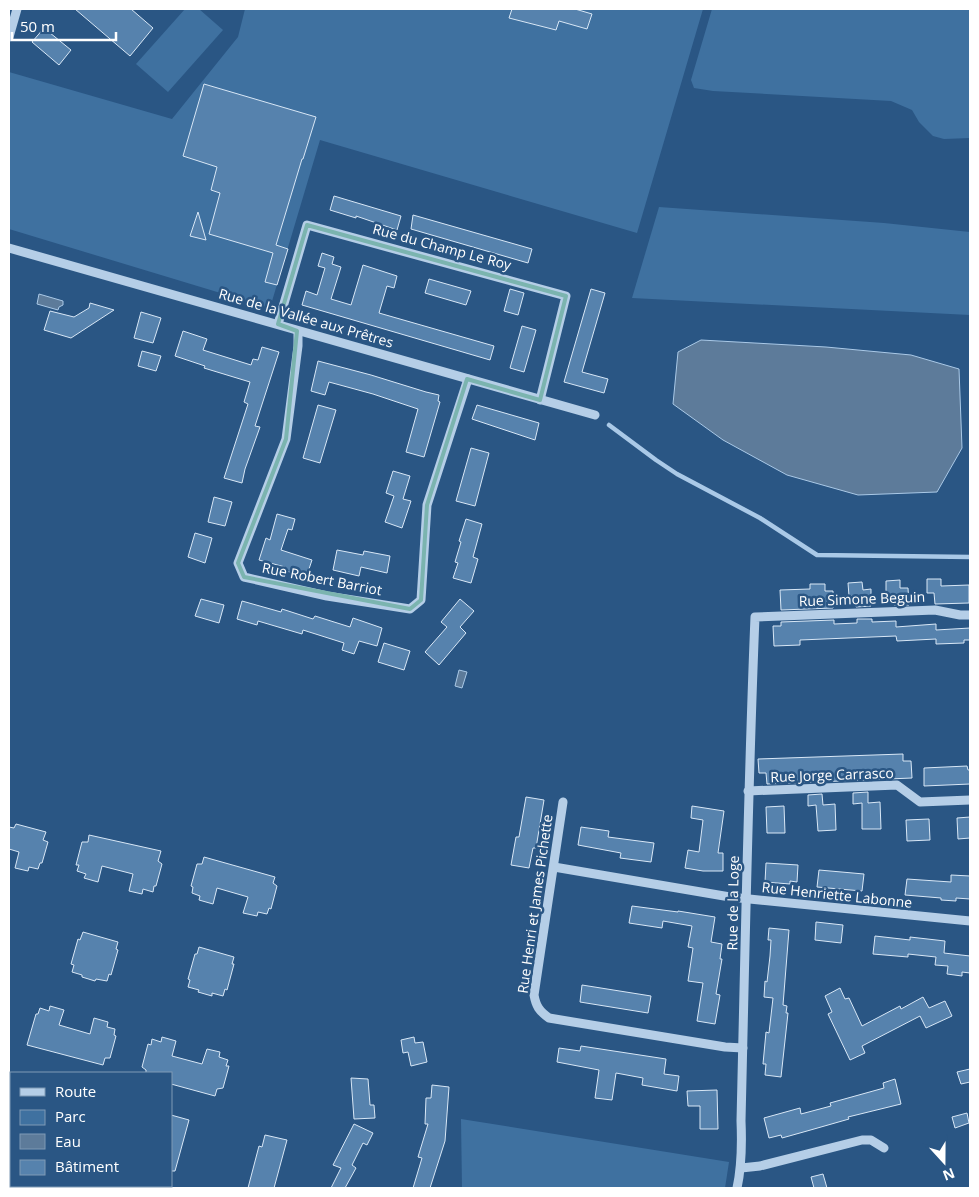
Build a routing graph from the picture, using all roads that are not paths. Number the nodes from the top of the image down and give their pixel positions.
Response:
1 (17, 9) edge
2 (9, 36) edge
3 (9, 248) edge
4 (278, 324) junction
5 (298, 332) junction
6 (468, 380) junction
7 (540, 400) junction
8 (595, 415) dead end
9 (970, 615) edge
10 (755, 618) joint
11 (748, 791) junction
12 (970, 800) edge
13 (563, 802) dead end
14 (554, 867) junction
15 (747, 900) junction
16 (970, 921) edge
17 (743, 1048) junction
18 (884, 1148) dead end
19 (741, 1168) junction
20 (737, 1188) edge

1 - 2 street
3 - 4 street, Rue de la Vallée aux Prêtres
4 - 5 street, Rue de la Vallée aux Prêtres
4 - 7 street, Rue du Champ Le Roy
5 - 6 street, Rue de la Vallée aux Prêtres
5 - 6 street, Rue Robert Barriot
6 - 7 street, Rue de la Vallée aux Prêtres
7 - 8 street, Rue de la Vallée aux Prêtres
9 - 10 street, Rue Simone Beguin
10 - 11 street, Rue de la Loge
11 - 12 street, Rue Jorge Carrasco
11 - 15 street, Rue de la Loge
13 - 14 street, Rue Henri et James Pichette
14 - 15 street, Rue Henriette Labonne
14 - 17 street, Rue Henri et James Pichette
15 - 16 street, Rue Henriette Labonne
15 - 17 street, Rue de la Loge
17 - 19 street, Rue de la Loge
18 - 19 street
19 - 20 street, Rue de la Loge

